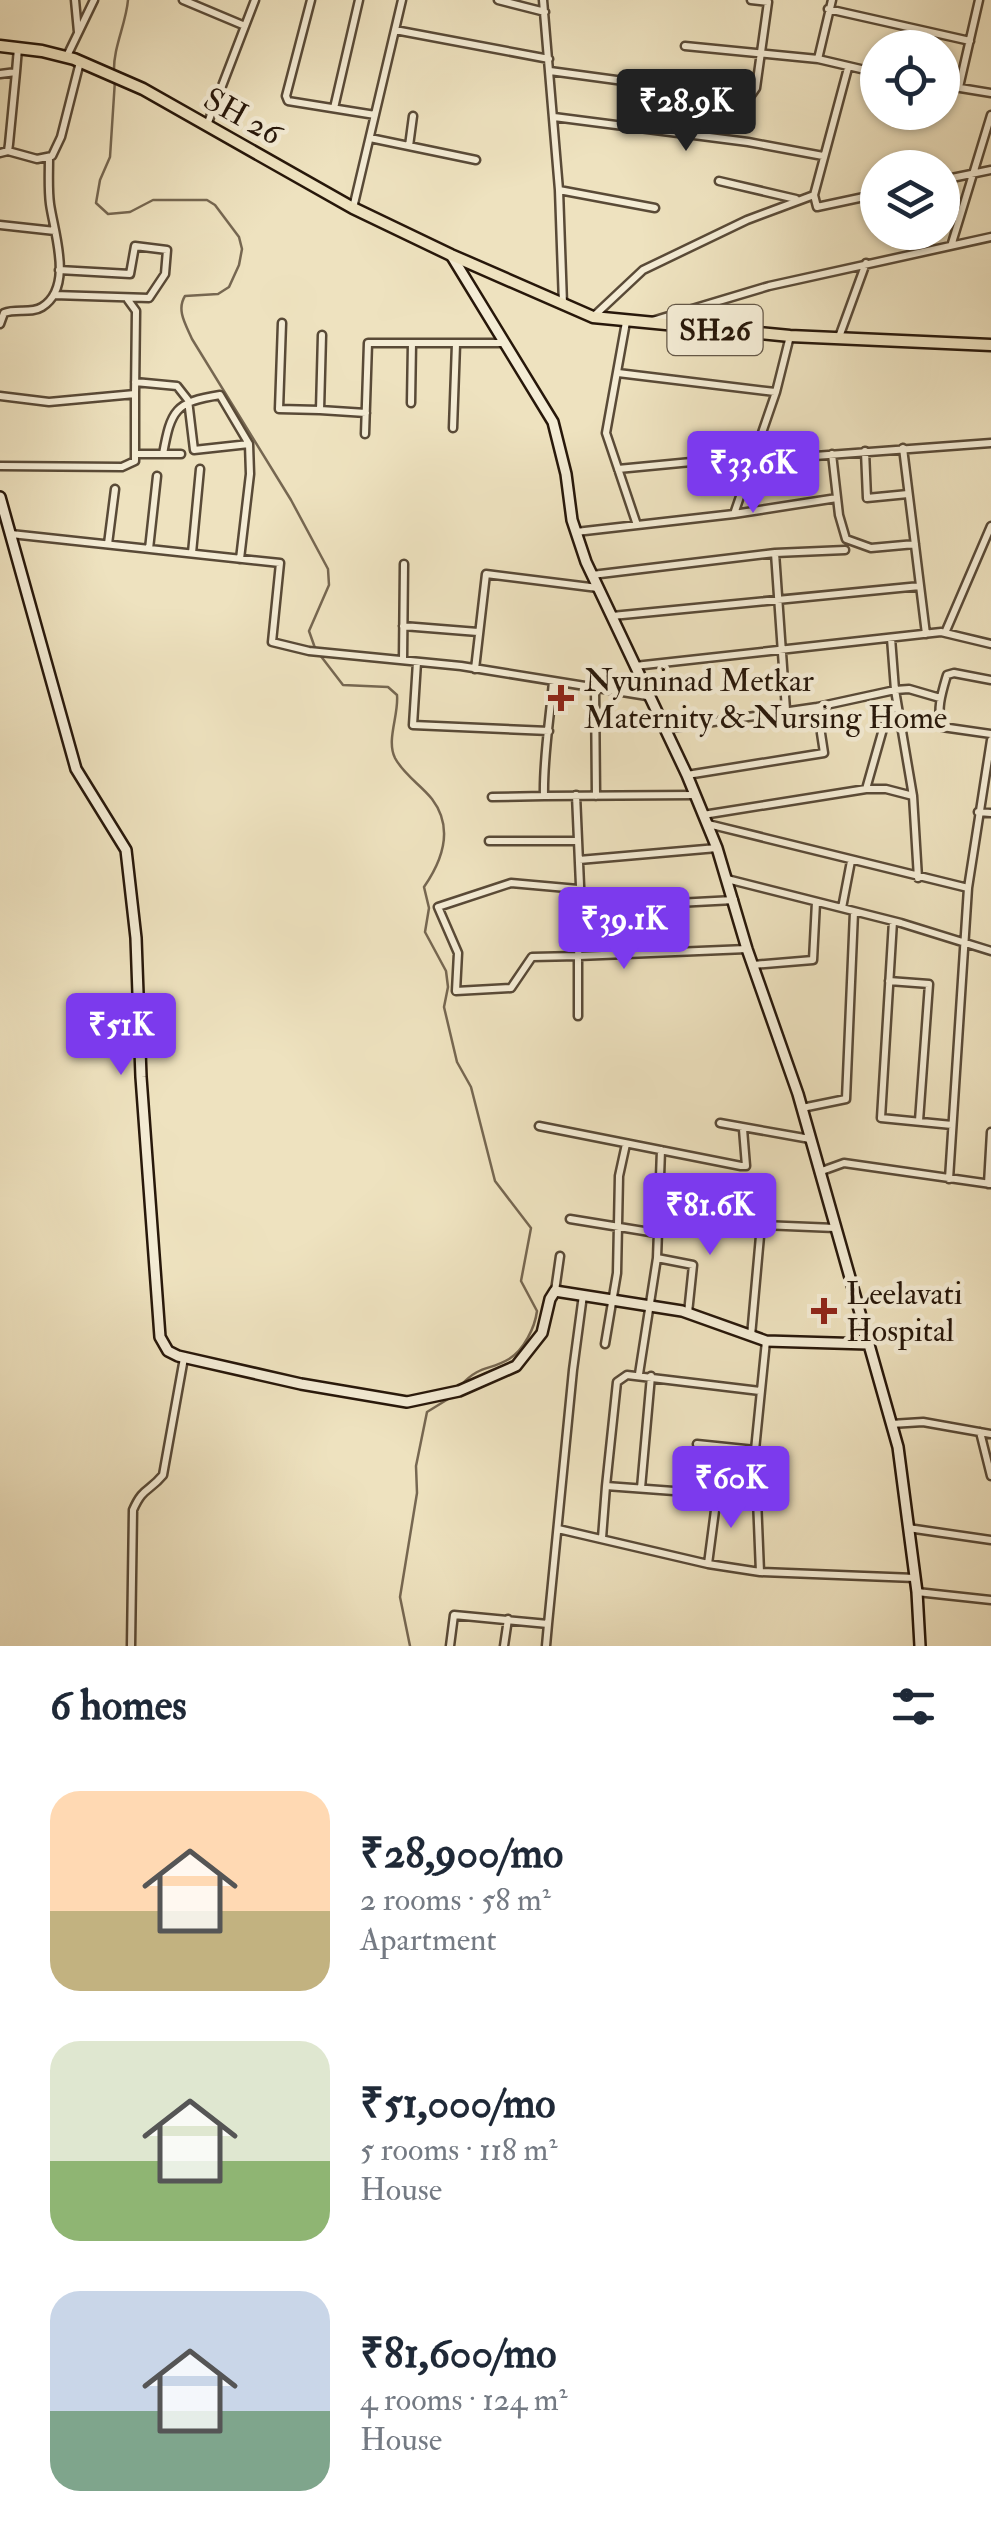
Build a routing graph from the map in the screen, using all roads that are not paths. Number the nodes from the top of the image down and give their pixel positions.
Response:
1 (75, 0) edge
2 (94, 0) edge
3 (183, 0) edge
4 (255, 0) edge
5 (311, 0) edge
6 (360, 0) edge
7 (402, 0) edge
8 (498, 0) edge
9 (543, 0) edge
10 (752, 0) edge
11 (979, 0) edge
12 (204, 4) edge
13 (830, 4) edge
14 (545, 12) junction
15 (245, 26) junction
16 (395, 30) junction
17 (78, 33) junction
18 (970, 41) junction
19 (0, 46) edge
20 (685, 46) dead end
21 (18, 48) junction
22 (762, 54) junction
23 (67, 57) junction
24 (549, 59) junction
25 (818, 59) junction
26 (80, 62) junction
27 (848, 68) junction
28 (550, 70) junction
29 (860, 70) edge
30 (16, 72) junction
31 (0, 74) edge
32 (960, 80) edge
33 (960, 88) edge
34 (991, 93) edge
35 (334, 108) junction
36 (991, 114) edge
37 (375, 115) junction
38 (413, 116) dead end
39 (554, 117) junction
40 (207, 125) junction
41 (370, 138) junction
42 (409, 146) junction
43 (4, 152) edge
44 (823, 156) junction
45 (49, 158) junction
46 (476, 160) dead end
47 (991, 170) edge
48 (973, 174) junction
49 (960, 177) edge
50 (720, 181) dead end
51 (559, 190) junction
52 (814, 196) junction
53 (860, 198) edge
54 (797, 200) junction
55 (353, 208) junction
56 (655, 208) dead end
57 (960, 217) edge
58 (0, 225) edge
59 (55, 231) junction
60 (991, 237) edge
61 (960, 243) edge
62 (926, 250) edge
63 (452, 256) junction
64 (866, 264) junction
65 (59, 270) junction
66 (54, 294) junction
67 (128, 299) junction
68 (563, 305) junction
69 (2, 314) edge
70 (593, 317) junction
71 (626, 322) junction
72 (282, 323) dead end
73 (0, 324) edge
74 (641, 324) junction
75 (322, 335) dead end
76 (790, 336) junction
77 (838, 338) junction
78 (412, 344) junction
79 (456, 344) junction
80 (506, 344) junction
81 (991, 345) edge
82 (618, 373) junction
83 (135, 382) junction
84 (776, 392) junction
85 (135, 394) junction
86 (0, 396) edge
87 (188, 400) junction
88 (411, 403) dead end
89 (320, 410) junction
90 (366, 413) junction
91 (454, 428) dead end
92 (365, 434) dead end
93 (991, 442) edge
94 (249, 444) junction
95 (903, 448) junction
96 (865, 451) junction
97 (136, 454) junction
98 (164, 454) junction
99 (181, 454) dead end
100 (832, 454) junction
101 (754, 456) junction
102 (0, 466) edge
103 (618, 469) junction
104 (200, 470) dead end
105 (157, 476) dead end
106 (114, 489) dead end
107 (908, 494) junction
108 (0, 497) edge
109 (837, 498) junction
110 (734, 514) junction
111 (3, 519) edge
112 (637, 525) junction
113 (991, 526) edge
114 (576, 532) junction
115 (11, 534) junction
116 (108, 544) junction
117 (915, 544) junction
118 (149, 549) junction
119 (845, 550) dead end
120 (192, 554) junction
121 (775, 554) junction
122 (240, 559) junction
123 (404, 564) dead end
124 (592, 575) junction
125 (920, 586) junction
126 (598, 588) junction
127 (778, 600) junction
128 (612, 616) junction
129 (403, 626) junction
130 (478, 632) junction
131 (945, 633) junction
132 (926, 634) junction
133 (890, 638) junction
134 (991, 644) edge
135 (782, 650) junction
136 (403, 660) junction
137 (418, 662) junction
138 (634, 666) junction
139 (475, 669) junction
140 (991, 680) edge
141 (554, 682) junction
142 (595, 688) junction
143 (895, 690) junction
144 (647, 696) junction
145 (940, 698) junction
146 (897, 704) junction
147 (817, 706) junction
148 (786, 710) junction
149 (665, 729) junction
150 (549, 731) junction
151 (991, 737) edge
152 (687, 776) junction
153 (866, 789) junction
154 (576, 795) junction
155 (695, 795) junction
156 (544, 796) junction
157 (596, 796) junction
158 (913, 796) junction
159 (492, 797) dead end
160 (978, 812) junction
161 (991, 814) edge
162 (705, 819) junction
163 (489, 840) dead end
164 (577, 841) junction
165 (717, 848) junction
166 (579, 860) junction
167 (851, 860) junction
168 (918, 878) junction
169 (727, 879) junction
170 (968, 888) junction
171 (578, 889) junction
172 (734, 900) junction
173 (816, 902) junction
174 (582, 908) junction
175 (842, 909) junction
176 (854, 912) junction
177 (892, 921) junction
178 (964, 942) junction
179 (748, 949) junction
180 (991, 951) edge
181 (578, 956) junction
182 (753, 964) junction
183 (889, 981) junction
184 (578, 1016) dead end
185 (802, 1108) junction
186 (720, 1122) dead end
187 (919, 1122) junction
188 (952, 1125) junction
189 (539, 1126) dead end
190 (744, 1128) junction
191 (991, 1132) edge
192 (810, 1139) junction
193 (626, 1144) junction
194 (661, 1150) junction
195 (820, 1172) junction
196 (949, 1180) junction
197 (989, 1184) edge
198 (570, 1219) dead end
199 (618, 1227) junction
200 (835, 1228) junction
201 (656, 1232) junction
202 (560, 1256) dead end
203 (657, 1258) junction
204 (555, 1291) junction
205 (583, 1296) junction
206 (610, 1300) junction
207 (648, 1306) junction
208 (688, 1313) junction
209 (752, 1336) junction
210 (766, 1341) junction
211 (605, 1344) dead end
212 (868, 1344) junction
213 (184, 1358) junction
214 (638, 1374) junction
215 (651, 1376) junction
216 (760, 1391) junction
217 (892, 1424) junction
218 (979, 1430) junction
219 (991, 1434) edge
220 (698, 1444) dead end
221 (754, 1450) junction
222 (991, 1476) edge
223 (606, 1486) junction
224 (641, 1488) junction
225 (717, 1495) junction
226 (756, 1497) junction
227 (908, 1528) junction
228 (558, 1529) junction
229 (602, 1538) junction
230 (991, 1540) edge
231 (708, 1564) junction
232 (760, 1572) junction
233 (915, 1578) junction
234 (917, 1592) junction
235 (991, 1600) edge
236 (508, 1620) junction
237 (548, 1624) junction
238 (130, 1646) edge
239 (450, 1646) edge
240 (504, 1646) edge
241 (546, 1646) edge
242 (920, 1646) edge

1 - 17 street
2 - 17 street
3 - 12 street
4 - 15 street
5 - 35 street
6 - 35 street
7 - 16 street
8 - 14 street
9 - 14 street
10 - 22 street
11 - 18 street
12 - 15 street
13 - 18 street
13 - 25 street
14 - 24 street
15 - 40 street
16 - 24 street
16 - 37 street
17 - 23 street
18 - 32 street
19 - 21 main road, SH 26 / SH26
20 - 22 street
21 - 23 main road, SH 26 / SH26
21 - 30 street
22 - 25 street
22 - 28 street
23 - 26 main road, SH 26 / SH26
24 - 28 street
25 - 27 street
26 - 40 main road, SH 26 / SH26
26 - 45 street
27 - 29 street
27 - 44 street
28 - 39 street
30 - 31 street
30 - 43 street
33 - 34 street
35 - 37 street
36 - 48 street
37 - 41 street
38 - 42 street
39 - 44 street
39 - 51 street
40 - 55 main road, SH 26 / SH26
41 - 42 street
41 - 55 street
42 - 46 street
43 - 45 street
44 - 52 street
45 - 59 street
47 - 48 street
48 - 49 street
48 - 57 street
50 - 54 street
51 - 56 street
51 - 68 street
52 - 53 street
52 - 54 street
54 - 70 street
55 - 63 main road, SH 26 / SH26
58 - 59 street
59 - 65 street
60 - 61 street
62 - 64 street
63 - 68 main road, SH26
63 - 80 main road
64 - 74 street
64 - 77 street
65 - 66 street
65 - 67 street
66 - 67 street
66 - 69 street
67 - 83 street
68 - 70 main road, SH26
69 - 73 street
70 - 71 main road, SH26
71 - 74 main road, SH26
71 - 82 street
72 - 89 street
74 - 76 main road, SH26
75 - 89 street
76 - 77 main road, SH26
76 - 84 street
77 - 81 main road, SH26
78 - 79 street
78 - 88 street
78 - 90 street
79 - 80 street
79 - 91 street
80 - 114 main road
82 - 84 street
82 - 103 street
83 - 85 street
83 - 87 street
84 - 101 street
85 - 86 street
85 - 97 street
87 - 94 street
87 - 94 street
87 - 98 street
89 - 90 street
90 - 92 street
93 - 95 street
94 - 122 street
95 - 96 street
95 - 107 street
96 - 100 street
96 - 107 street
97 - 98 street
97 - 102 street
98 - 99 street
100 - 101 street
100 - 109 street
101 - 103 street
101 - 110 street
103 - 112 street
104 - 120 street
105 - 118 street
106 - 116 street
107 - 117 street
108 - 111 main road
109 - 110 street
109 - 117 street
110 - 112 street
111 - 115 main road
112 - 114 street
113 - 131 street
114 - 124 main road
115 - 116 street
115 - 213 main road
116 - 118 street
117 - 125 street
118 - 120 street
119 - 121 street
120 - 122 street
121 - 124 street
121 - 127 street
122 - 136 street
123 - 129 street
124 - 126 main road
125 - 127 street
125 - 132 street
126 - 128 main road
126 - 130 street
127 - 128 street
127 - 135 street
128 - 138 main road
129 - 130 street
129 - 136 street
130 - 139 street
131 - 132 street
131 - 134 street
132 - 133 street
133 - 135 street
133 - 143 street
135 - 138 street
135 - 148 street
136 - 137 street
137 - 139 street
137 - 150 street
138 - 144 main road
139 - 141 street
140 - 145 street
141 - 142 street
141 - 150 street
142 - 144 street
142 - 157 street
143 - 145 street
143 - 146 street
143 - 147 street
144 - 149 main road
145 - 151 street
146 - 153 street
146 - 158 street
147 - 148 street
147 - 152 street
148 - 149 street
149 - 152 main road
150 - 156 street
151 - 160 street
152 - 155 main road
153 - 158 street
153 - 162 street
154 - 156 street
154 - 157 street
154 - 164 street
155 - 157 street
155 - 162 main road
156 - 159 street
158 - 168 street
160 - 161 street
160 - 170 street
162 - 165 main road
162 - 167 street
163 - 164 street
164 - 166 street
165 - 166 street
165 - 169 main road
166 - 171 street
167 - 168 street
167 - 175 street
168 - 170 street
169 - 172 main road
169 - 173 street
170 - 178 street
171 - 174 street
171 - 181 street
172 - 174 street
172 - 179 main road
173 - 175 street
173 - 182 street
174 - 181 street
175 - 176 street
176 - 177 street
176 - 185 street
177 - 178 street
177 - 183 street
178 - 180 street
178 - 188 street
179 - 181 street
179 - 182 main road
181 - 184 street
182 - 185 main road
183 - 187 street
183 - 187 street
185 - 192 main road
186 - 190 street
187 - 188 street
188 - 196 street
189 - 193 street
190 - 192 street
190 - 194 street
191 - 197 street
192 - 195 main road
193 - 194 street
193 - 199 street
194 - 201 street
195 - 196 street
195 - 200 main road
196 - 197 street
198 - 199 street
199 - 201 street
199 - 206 street
200 - 209 street
200 - 212 main road
201 - 203 street
202 - 204 street
203 - 207 street
203 - 208 street
204 - 205 main road
204 - 213 main road
205 - 206 main road
205 - 228 street
206 - 207 main road
206 - 211 street
207 - 208 main road
207 - 214 street
208 - 209 main road
209 - 210 main road
210 - 212 main road
210 - 216 street
212 - 217 main road
213 - 238 street
214 - 215 street
214 - 223 street
215 - 216 street
215 - 224 street
216 - 221 street
217 - 218 street
217 - 227 main road
218 - 219 street
218 - 222 street
220 - 221 street
221 - 226 street
223 - 224 street
223 - 229 street
224 - 225 street
225 - 226 street
225 - 231 street
226 - 232 street
227 - 230 street
227 - 233 main road
228 - 229 street
228 - 237 street
229 - 231 street
231 - 232 street
232 - 233 street
233 - 234 main road
234 - 235 street
234 - 242 main road
236 - 237 street
236 - 239 street
236 - 240 street
237 - 241 street

